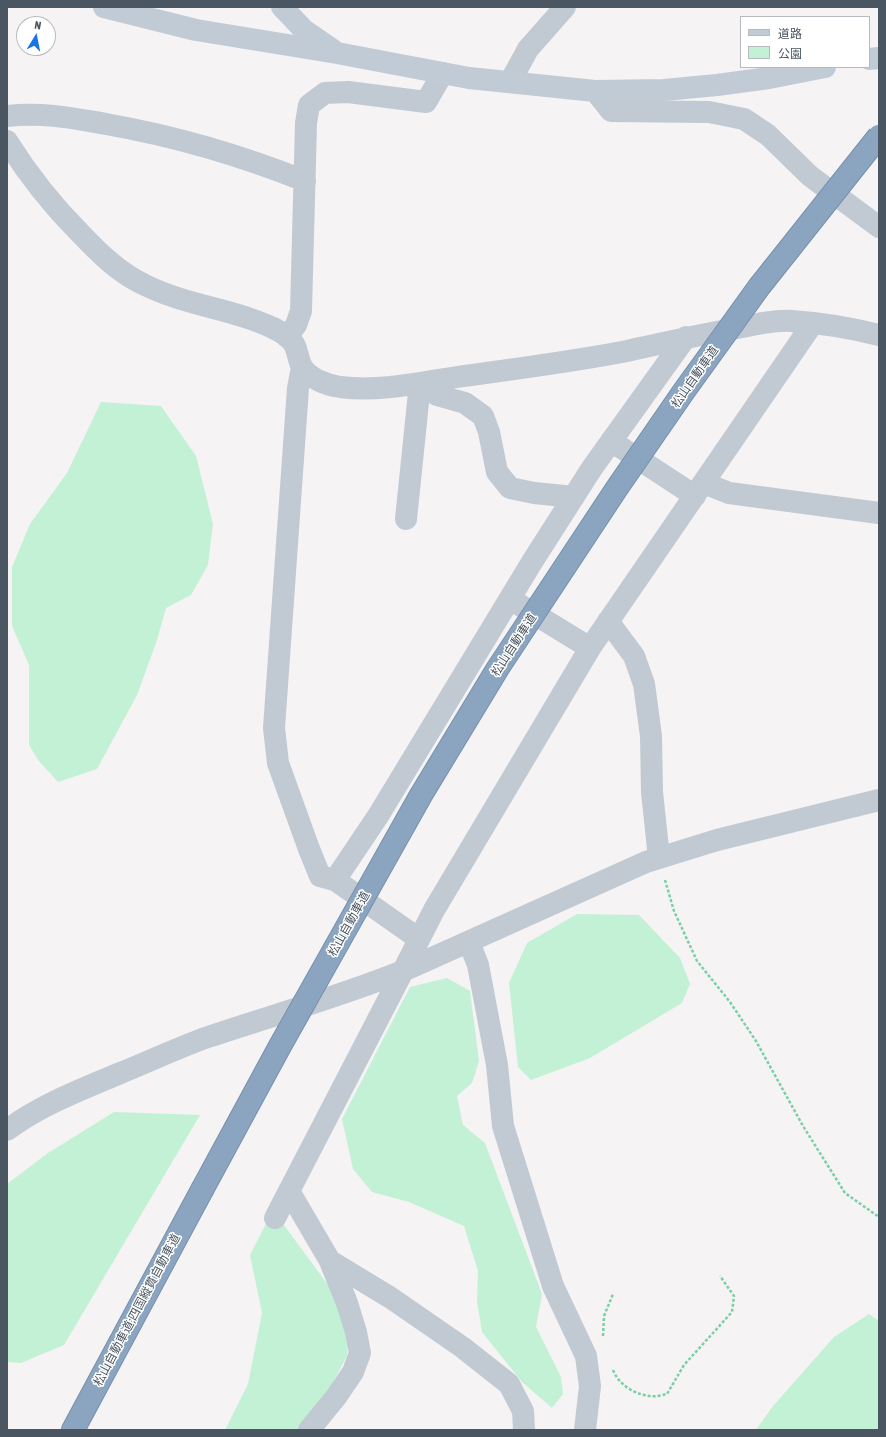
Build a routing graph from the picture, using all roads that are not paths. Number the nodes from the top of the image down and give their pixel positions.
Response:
1 (104, 7) edge
2 (282, 7) edge
3 (565, 7) edge
4 (337, 53) junction
5 (820, 68) edge
6 (443, 73) junction
7 (510, 82) junction
8 (595, 91) junction
9 (7, 116) edge
10 (879, 136) edge
11 (7, 141) edge
12 (305, 181) junction
13 (879, 227) edge
14 (813, 324) junction
15 (879, 335) edge
16 (287, 337) junction
17 (686, 338) junction
18 (302, 367) junction
19 (420, 384) junction
20 (611, 442) junction
21 (700, 489) junction
22 (574, 497) junction
23 (879, 513) edge
24 (406, 520) dead end
25 (510, 599) junction
26 (608, 621) junction
27 (590, 648) junction
28 (879, 800) edge
29 (659, 858) junction
30 (335, 880) junction
31 (418, 939) junction
32 (469, 942) junction
33 (403, 971) junction
34 (7, 1130) edge
35 (202, 1190) joint
36 (289, 1191) junction
37 (275, 1218) dead end
38 (330, 1262) junction
39 (73, 1430) edge
40 (309, 1430) edge
41 (524, 1430) edge
42 (585, 1430) edge

1 - 4 street
2 - 4 street
3 - 7 street
4 - 6 street
5 - 8 street
6 - 7 street
6 - 12 street
7 - 8 street
8 - 13 street
9 - 12 street
10 - 35 highway, 松山自動車道, bridge
11 - 16 street
12 - 16 street
14 - 15 street
14 - 17 street
14 - 21 street
16 - 18 street
17 - 19 street
17 - 20 street
18 - 19 street
18 - 30 street
19 - 22 street
19 - 24 street
20 - 21 street
20 - 22 street
21 - 23 street
21 - 26 street
22 - 25 street
25 - 27 street
25 - 30 street
26 - 27 street
26 - 29 street
27 - 31 street
28 - 29 street
29 - 32 street
30 - 31 street
31 - 33 street
32 - 33 street
32 - 42 street
33 - 34 street
33 - 36 street
35 - 39 highway, 松山自動車道;四国縦貫自動車道
36 - 37 street
36 - 38 street
38 - 40 street
38 - 41 street

